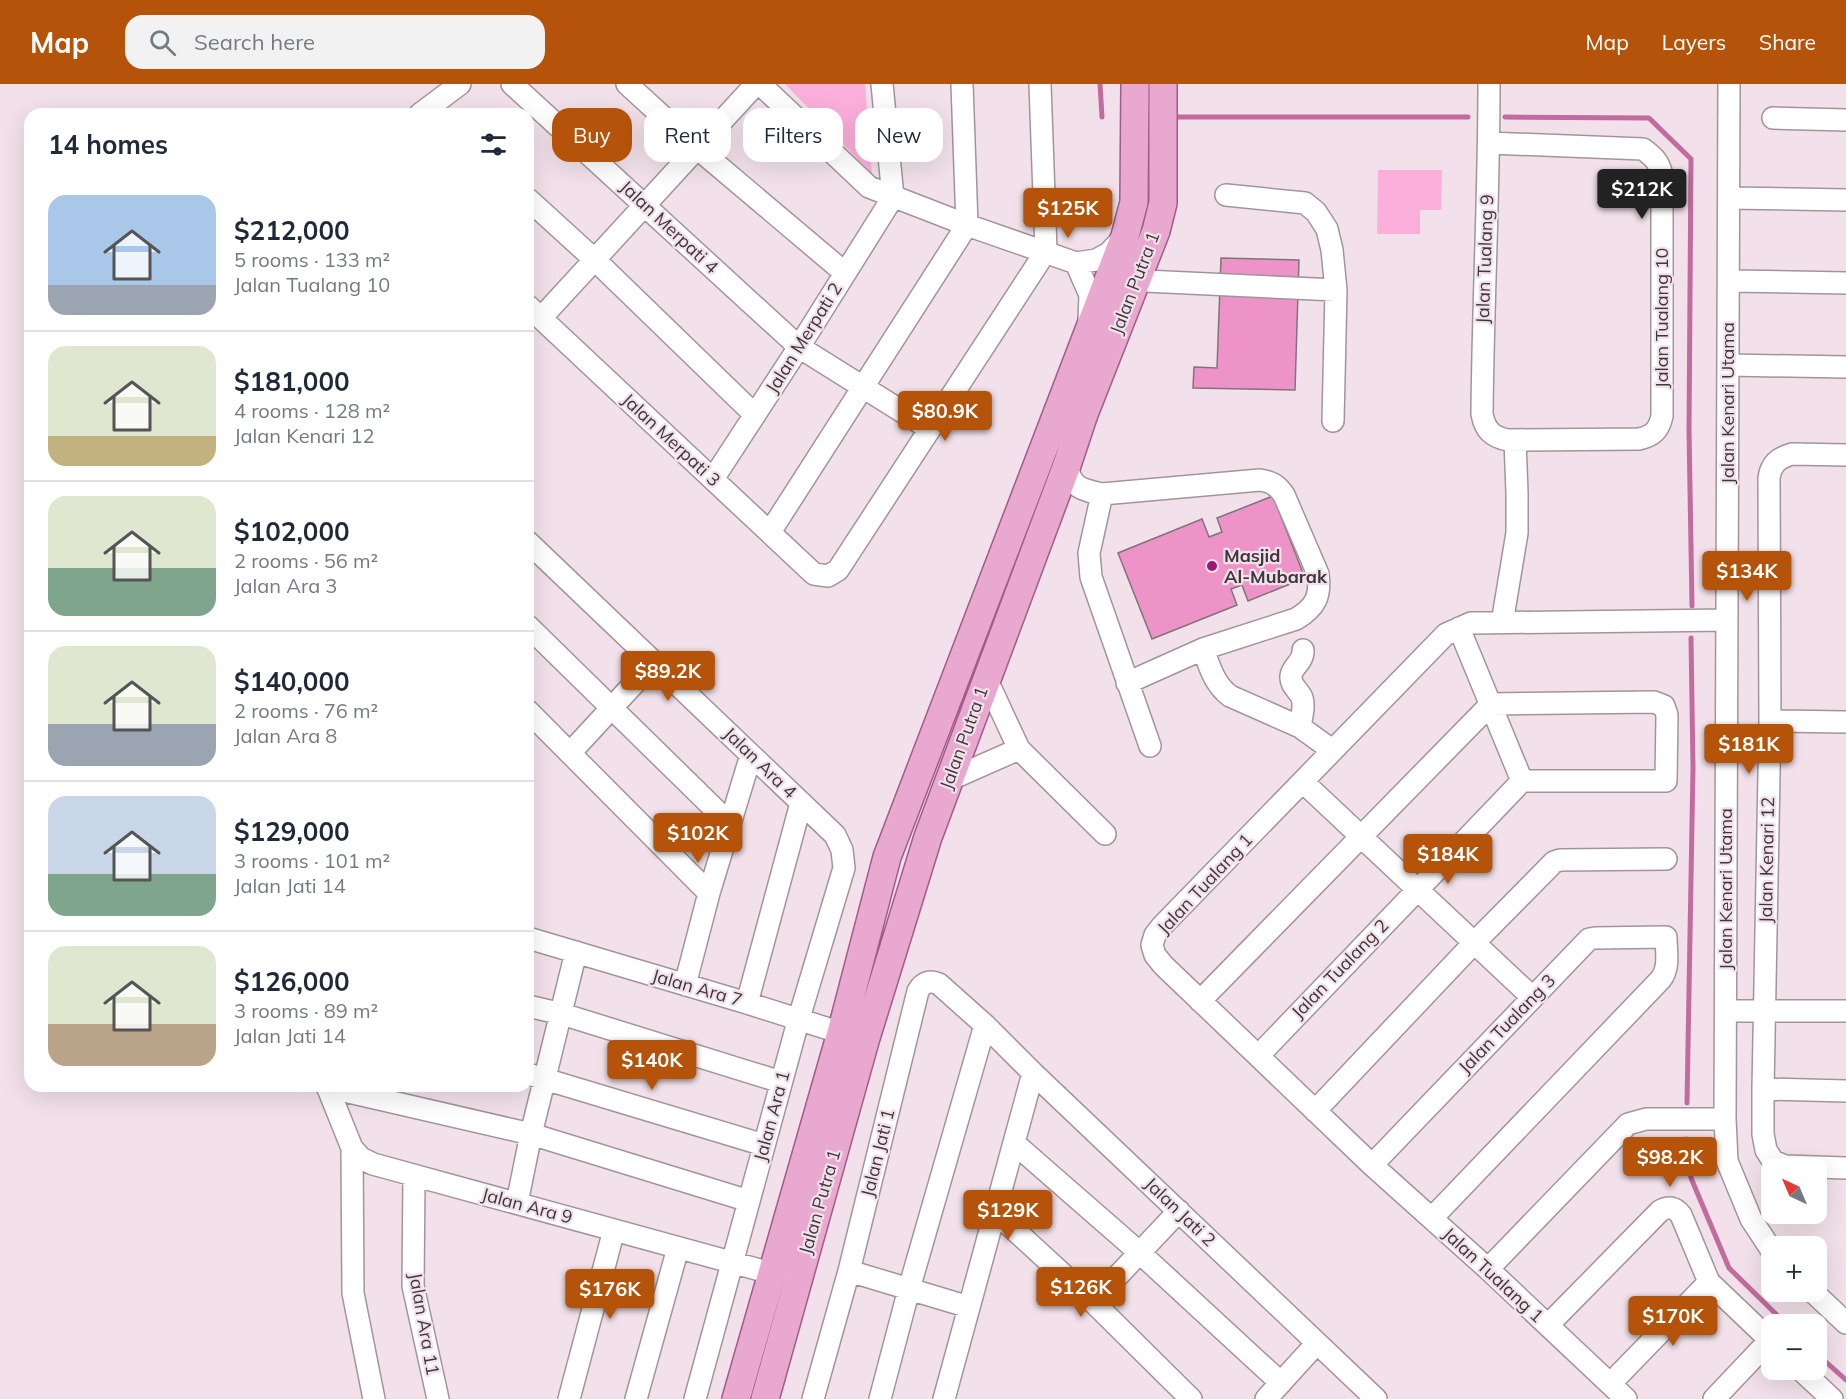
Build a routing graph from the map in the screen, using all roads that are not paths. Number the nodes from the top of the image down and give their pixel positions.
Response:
1 (460, 84) edge
2 (512, 84) edge
3 (627, 84) edge
4 (756, 84) edge
5 (760, 84) edge
6 (882, 84) edge
7 (962, 84) edge
8 (1040, 84) edge
9 (1135, 84) edge
10 (1163, 84) edge
11 (1489, 84) edge
12 (1730, 84) edge
13 (432, 108) edge
14 (653, 108) edge
15 (731, 111) edge
16 (1773, 118) dead end
17 (1846, 120) edge
18 (1489, 142) junction
19 (684, 162) edge
20 (714, 162) edge
21 (1226, 195) dead end
22 (893, 197) junction
23 (1729, 198) junction
24 (1846, 200) edge
25 (534, 204) edge
26 (645, 205) junction
27 (967, 225) junction
28 (1125, 236) junction
29 (1046, 251) junction
30 (595, 260) junction
31 (1076, 263) junction
32 (845, 273) junction
33 (1108, 278) junction
34 (1136, 281) junction
35 (1729, 281) junction
36 (1846, 283) edge
37 (1336, 290) junction
38 (535, 312) edge
39 (1089, 329) junction
40 (799, 347) junction
41 (1728, 365) junction
42 (1846, 367) edge
43 (863, 387) junction
44 (755, 415) junction
45 (1333, 421) dead end
46 (930, 429) junction
47 (1515, 440) junction
48 (1846, 455) edge
49 (1067, 465) junction
50 (713, 479) junction
51 (1102, 494) junction
52 (770, 532) junction
53 (534, 548) edge
54 (1727, 620) junction
55 (1502, 623) junction
56 (1459, 628) junction
57 (534, 632) edge
58 (1203, 649) junction
59 (1303, 650) dead end
60 (654, 662) junction
61 (986, 678) junction
62 (1127, 683) junction
63 (1491, 704) junction
64 (612, 708) junction
65 (534, 717) edge
66 (1770, 721) junction
67 (1846, 722) edge
68 (1300, 727) junction
69 (1150, 746) dead end
70 (1019, 749) junction
71 (1332, 750) junction
72 (570, 753) junction
73 (751, 755) junction
74 (949, 780) junction
75 (1522, 781) junction
76 (1303, 782) junction
77 (801, 803) junction
78 (730, 824) junction
79 (1105, 834) dead end
80 (835, 835) joint
81 (1362, 837) junction
82 (1666, 859) dead end
83 (1417, 889) junction
84 (709, 893) junction
85 (534, 940) edge
86 (1474, 943) junction
87 (576, 952) junction
88 (685, 985) junction
89 (1532, 997) junction
90 (1200, 1001) junction
91 (747, 1003) junction
92 (534, 1007) edge
93 (1726, 1011) junction
94 (1763, 1011) junction
95 (1846, 1011) edge
96 (562, 1014) junction
97 (799, 1018) junction
98 (985, 1025) junction
99 (854, 1037) junction
100 (1258, 1055) junction
101 (1033, 1073) junction
102 (537, 1076) edge
103 (781, 1082) junction
104 (1763, 1089) junction
105 (1846, 1091) edge
106 (329, 1092) edge
107 (349, 1092) edge
108 (1315, 1111) junction
109 (1725, 1119) junction
110 (531, 1134) junction
111 (1014, 1143) junction
112 (764, 1145) junction
113 (352, 1148) junction
114 (1372, 1165) junction
115 (1846, 1168) edge
116 (414, 1176) junction
117 (749, 1201) junction
118 (516, 1203) junction
119 (1179, 1210) junction
120 (995, 1212) junction
121 (1431, 1218) junction
122 (614, 1230) junction
123 (1762, 1236) edge
124 (678, 1248) junction
125 (1140, 1253) junction
126 (732, 1262) junction
127 (1488, 1269) junction
128 (849, 1271) junction
129 (771, 1273) junction
130 (1709, 1282) junction
131 (909, 1289) junction
132 (1093, 1302) junction
133 (1824, 1302) edge
134 (969, 1307) junction
135 (1846, 1323) edge
136 (1548, 1326) junction
137 (1761, 1331) edge
138 (1317, 1343) junction
139 (1761, 1351) edge
140 (1812, 1380) edge
141 (1281, 1383) junction
142 (1610, 1384) junction
143 (1366, 1396) edge
144 (374, 1399) edge
145 (438, 1399) edge
146 (569, 1399) edge
147 (636, 1399) edge
148 (695, 1399) edge
149 (736, 1399) edge
150 (765, 1399) edge
151 (813, 1399) edge
152 (880, 1399) edge
153 (944, 1399) edge
154 (1191, 1399) edge
155 (1266, 1399) edge
156 (1626, 1399) edge
157 (1714, 1399) edge
158 (1832, 1399) edge

1 - 13 street
2 - 26 street, Jalan Merpati 4
3 - 14 street
4 - 15 street
5 - 22 street
6 - 22 street
7 - 27 street
8 - 29 street
9 - 28 main road, Jalan Putra 1
10 - 34 main road, Jalan Putra 1
11 - 18 street, Jalan Tualang 9
12 - 23 street, Jalan Kenari Utama
16 - 17 street
18 - 47 street, Jalan Tualang 9
18 - 47 street, Jalan Tualang 10
19 - 26 street
20 - 32 street
21 - 37 street
22 - 27 street
22 - 32 street, Jalan Merpati 2
23 - 24 street
23 - 35 street, Jalan Kenari Utama
25 - 30 street
26 - 30 street
26 - 40 street, Jalan Merpati 4
27 - 29 street
27 - 43 street
28 - 31 street
28 - 33 main road, Jalan Putra 1
29 - 31 street
29 - 46 street
30 - 38 street
30 - 44 street
31 - 39 street
32 - 40 street, Jalan Merpati 2
33 - 34 street
33 - 39 main road, Jalan Putra 1
34 - 37 street
34 - 49 main road, Jalan Putra 1
35 - 36 street
35 - 41 street, Jalan Kenari Utama
37 - 45 street
38 - 50 street, Jalan Merpati 3
39 - 99 main road, Jalan Putra 1
40 - 43 street, Jalan Merpati 4
40 - 44 street, Jalan Merpati 2
41 - 42 street
41 - 54 street, Jalan Kenari Utama
43 - 46 street, Jalan Merpati 4
43 - 52 street
44 - 50 street, Jalan Merpati 2
46 - 52 street, Jalan Merpati 3
47 - 55 street
48 - 66 street, Jalan Kenari 12
49 - 51 street
49 - 61 main road, Jalan Putra 1
50 - 52 street, Jalan Merpati 3
51 - 58 street
51 - 62 street
53 - 60 street, Jalan Ara 4
54 - 55 street, Jalan Tualang 1
54 - 93 street, Jalan Kenari Utama
55 - 56 street, Jalan Tualang 1
56 - 63 street
56 - 71 street, Jalan Tualang 1
57 - 64 street
58 - 62 street
58 - 68 street
59 - 68 street
60 - 64 street
60 - 73 street, Jalan Ara 4
61 - 70 street
61 - 74 main road, Jalan Putra 1
62 - 69 street
63 - 75 street
63 - 75 street
63 - 81 street
64 - 72 street
64 - 78 street
65 - 72 street
66 - 67 street
66 - 94 street, Jalan Kenari 12
68 - 71 street
70 - 74 street
70 - 79 street
71 - 76 street, Jalan Tualang 1
72 - 84 street
73 - 77 street, Jalan Ara 4
73 - 78 street
74 - 99 main road, Jalan Putra 1
75 - 83 street, Jalan Tualang 2
76 - 81 street
76 - 90 street, Jalan Tualang 1
77 - 80 street, Jalan Ara 4
77 - 91 street
78 - 84 street
80 - 97 street, Jalan Ara 1
81 - 83 street
81 - 90 street
82 - 86 street
83 - 86 street
83 - 100 street, Jalan Tualang 2
84 - 88 street
85 - 87 street, Jalan Ara 7
86 - 89 street
86 - 108 street
87 - 88 street, Jalan Ara 7
87 - 96 street
88 - 91 street, Jalan Ara 7
89 - 114 street, Jalan Tualang 3
89 - 121 street, Jalan Tualang 3
90 - 100 street, Jalan Tualang 1
91 - 97 street, Jalan Ara 7
92 - 96 street
93 - 94 street
93 - 109 street, Jalan Kenari Utama
94 - 95 street
94 - 104 street, Jalan Kenari 12
96 - 102 street
96 - 103 street
97 - 99 street, Jalan Ara 7
97 - 103 street, Jalan Ara 1
98 - 101 street, Jalan Jati 2
98 - 128 street, Jalan Jati 1
98 - 131 street
99 - 129 main road, Jalan Putra 1
99 - 150 main road, Jalan Putra 1
100 - 108 street, Jalan Tualang 1
101 - 111 street
101 - 119 street, Jalan Jati 2
102 - 110 street
102 - 112 street
103 - 112 street, Jalan Ara 1
104 - 105 street
104 - 115 street, Jalan Kenari 12
106 - 113 street
107 - 110 street
108 - 114 street, Jalan Tualang 1
109 - 123 street, Jalan Kenari Utama
109 - 127 street
110 - 117 street
110 - 118 street
111 - 120 street
111 - 125 street
112 - 117 street, Jalan Ara 1
113 - 116 street, Jalan Ara 9
113 - 144 street
114 - 121 street, Jalan Tualang 1
116 - 118 street, Jalan Ara 9
116 - 145 street, Jalan Ara 11
117 - 126 street, Jalan Ara 1
118 - 122 street, Jalan Ara 9
119 - 125 street
119 - 138 street, Jalan Jati 2
120 - 132 street
120 - 134 street
121 - 127 street, Jalan Tualang 1
122 - 124 street, Jalan Ara 9
122 - 146 street
124 - 126 street, Jalan Ara 9
124 - 147 street
125 - 132 street
125 - 141 street
126 - 129 street, Jalan Ara 9
126 - 148 street, Jalan Ara 1
127 - 136 street, Jalan Tualang 1
128 - 131 street
128 - 151 street, Jalan Jati 1
129 - 149 main road, Jalan Putra 1
130 - 136 street
130 - 137 street
130 - 142 street
131 - 134 street
131 - 152 street
132 - 154 street
133 - 135 street
134 - 153 street
136 - 142 street, Jalan Tualang 1
138 - 141 street
138 - 143 street, Jalan Jati 2
139 - 157 street
140 - 158 street
141 - 155 street
142 - 156 street, Jalan Tualang 1

